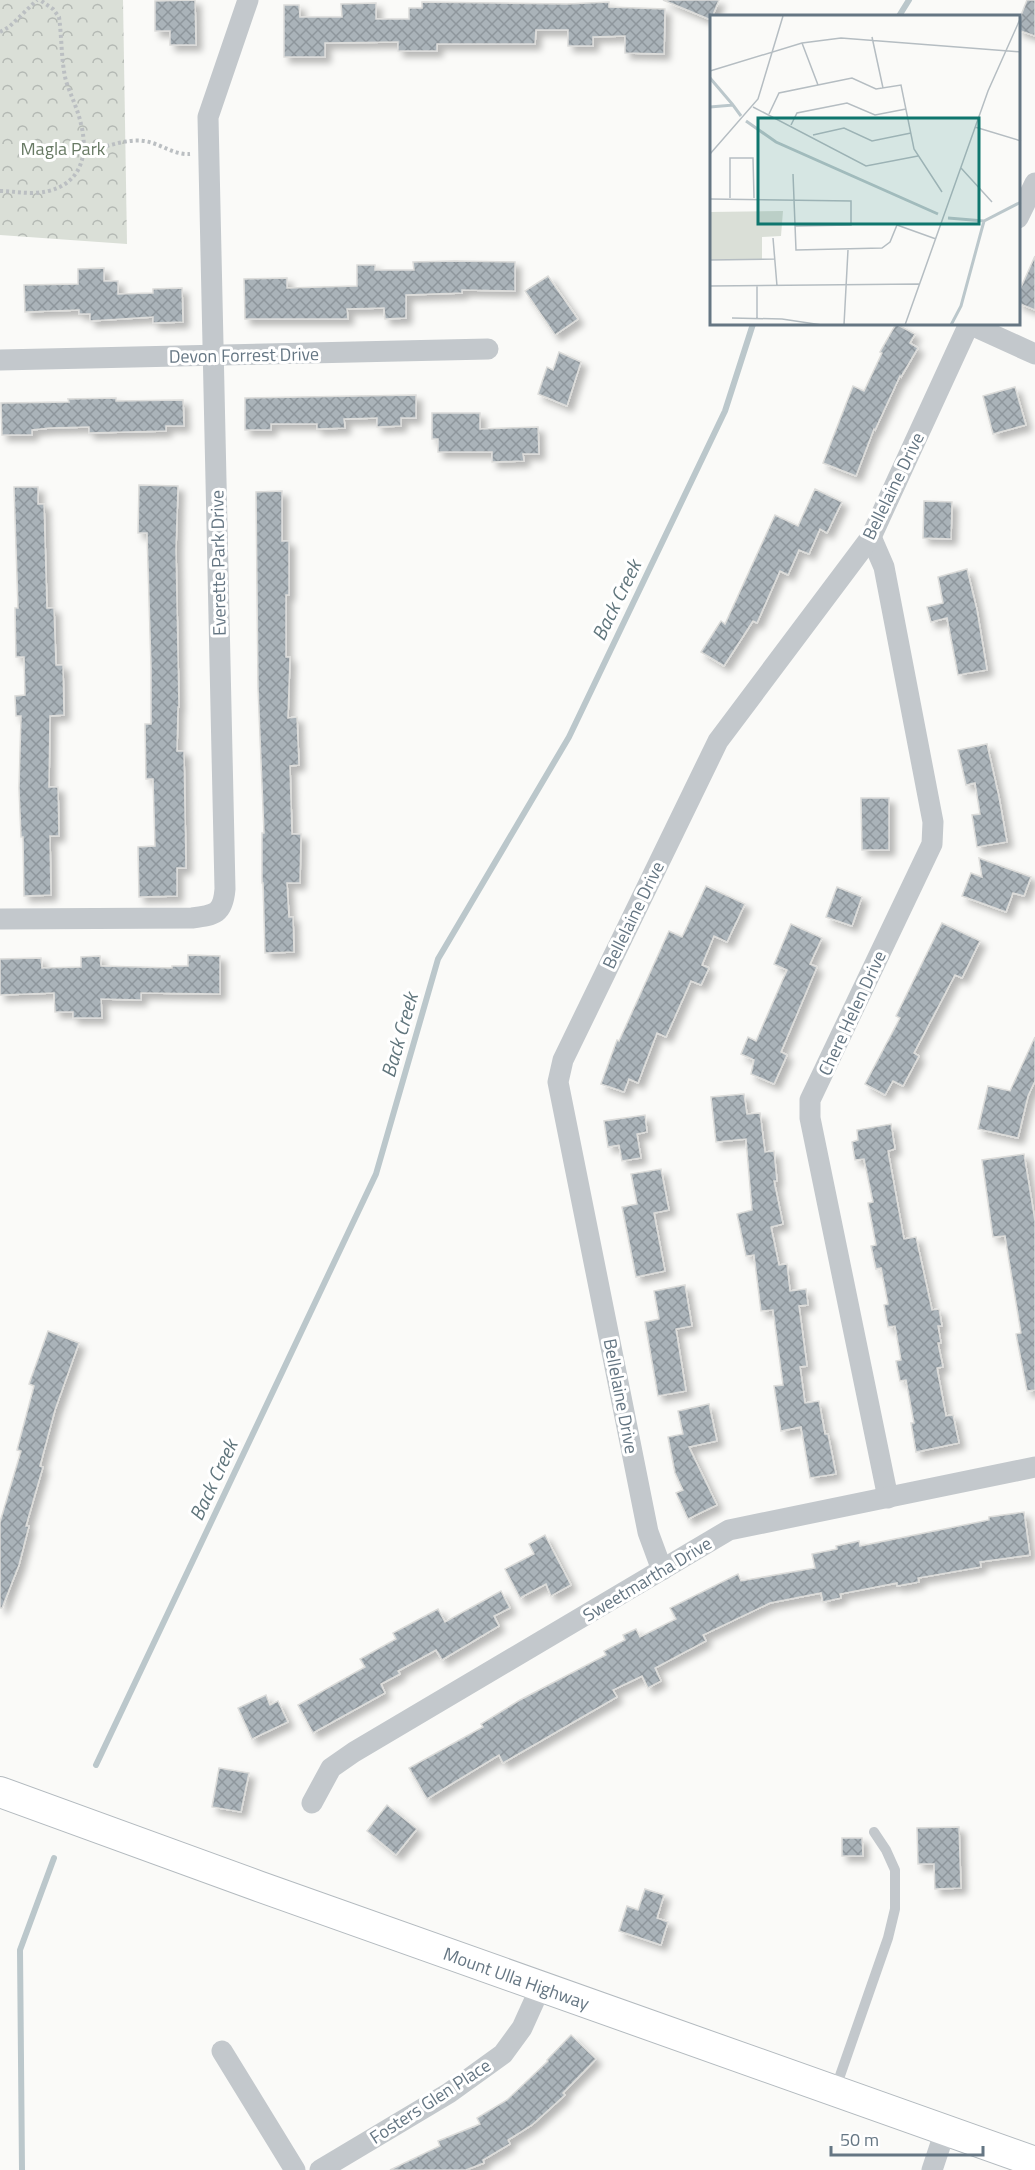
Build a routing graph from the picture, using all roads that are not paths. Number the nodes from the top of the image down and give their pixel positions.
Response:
1 (248, 0) edge
2 (1035, 183) edge
3 (1020, 214) edge
4 (968, 326) edge
5 (973, 326) edge
6 (488, 349) dead end
7 (1035, 354) edge
8 (214, 356) junction
9 (0, 360) edge
10 (872, 537) junction
11 (0, 919) edge
12 (1035, 1467) edge
13 (888, 1498) junction
14 (662, 1570) junction
15 (0, 1792) edge
16 (312, 1803) dead end
17 (874, 1832) dead end
18 (541, 1986) junction
19 (222, 2051) dead end
20 (835, 2091) junction
21 (945, 2131) junction
22 (1035, 2162) edge
23 (295, 2170) edge
24 (320, 2170) edge
25 (932, 2170) edge

1 - 8 street, Everette Park Drive
2 - 3 street
4 - 10 street, Bellelaine Drive
5 - 7 street
6 - 8 street, Devon Forrest Drive
8 - 9 street, Devon Forrest Drive
8 - 11 street, Everette Park Drive
10 - 13 street, Chere Helen Drive
10 - 14 street, Bellelaine Drive
12 - 13 street, Sweetmartha Drive
13 - 14 street, Sweetmartha Drive
14 - 16 street, Sweetmartha Drive
15 - 18 main road, Mount Ulla Highway
17 - 20 lane
18 - 20 main road, Mount Ulla Highway
18 - 24 street, Fosters Glen Place
19 - 23 street
20 - 21 main road, Mount Ulla Highway
21 - 22 main road, Mount Ulla Highway
21 - 25 street

